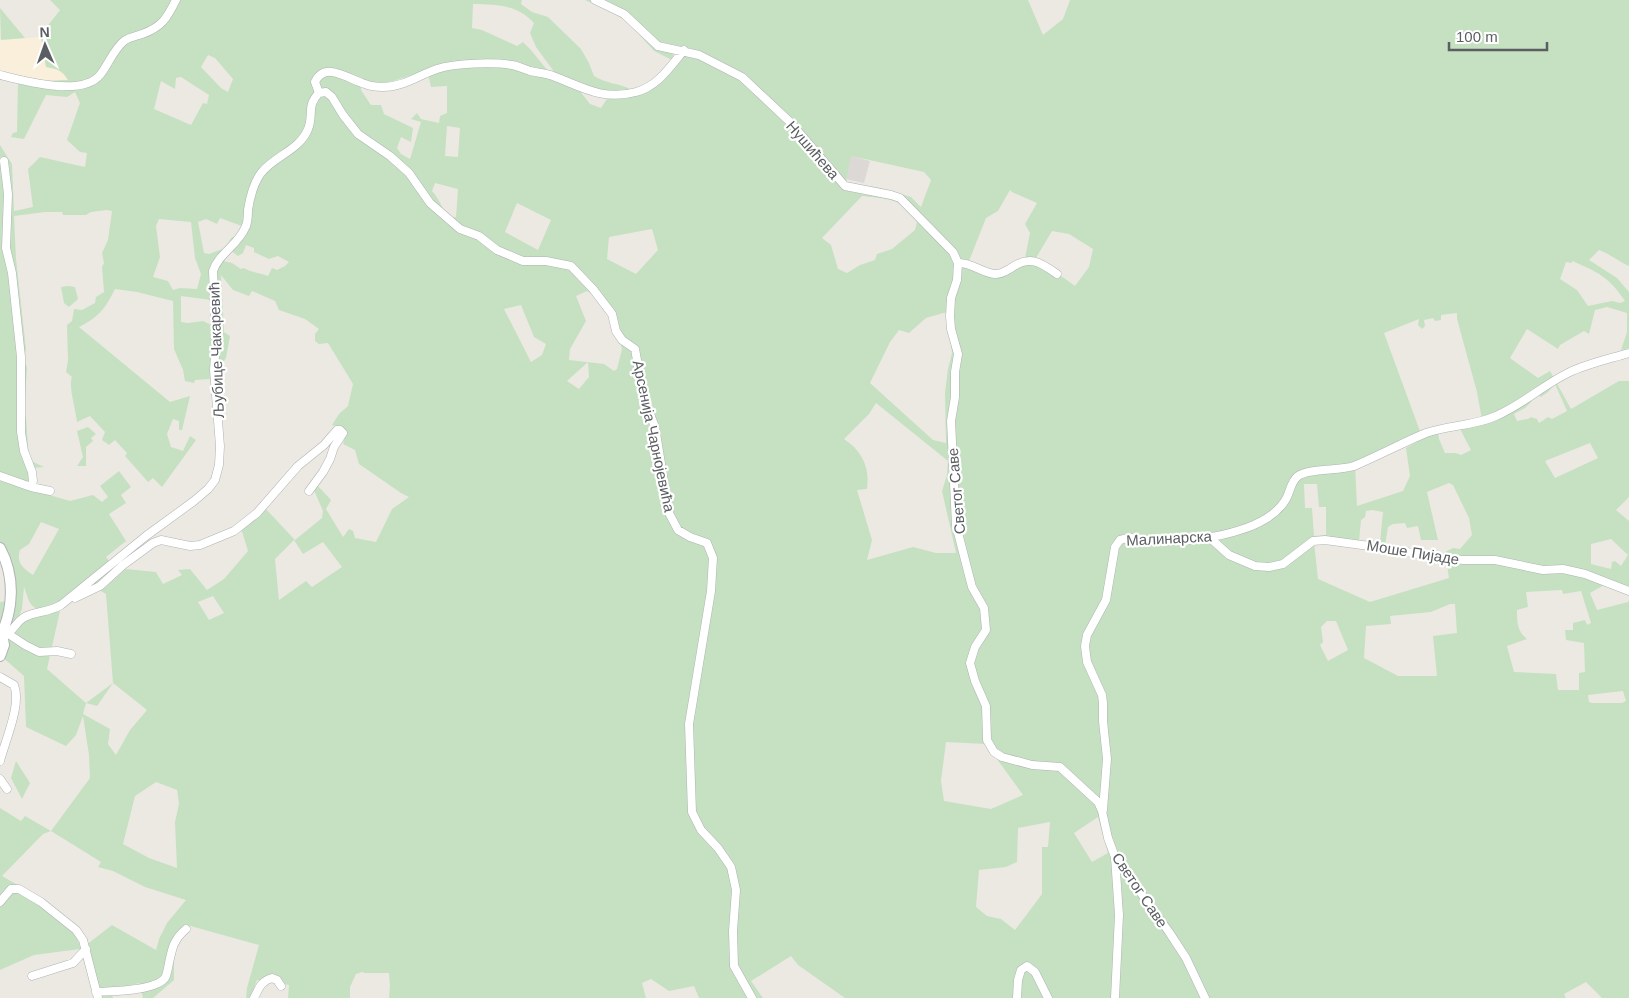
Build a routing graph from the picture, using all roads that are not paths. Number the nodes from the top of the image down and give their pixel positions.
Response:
1 (176, 0) edge
2 (595, 0) edge
3 (684, 50) junction
4 (0, 76) edge
5 (320, 93) junction
6 (4, 159) edge
7 (958, 263) junction
8 (1057, 274) dead end
9 (1629, 354) edge
10 (0, 476) edge
11 (31, 487) junction
12 (309, 490) dead end
13 (50, 491) dead end
14 (1210, 537) junction
15 (0, 548) edge
16 (1629, 591) edge
17 (68, 600) junction
18 (3, 631) edge
19 (71, 654) dead end
20 (0, 656) edge
21 (0, 677) edge
22 (0, 761) edge
23 (0, 779) edge
24 (7, 789) dead end
25 (1102, 811) junction
26 (1115, 858) junction
27 (0, 902) edge
28 (186, 929) dead end
29 (86, 949) junction
30 (32, 976) dead end
31 (281, 986) dead end
32 (97, 995) edge
33 (254, 998) edge
34 (752, 998) edge
35 (1017, 998) edge
36 (1048, 998) edge
37 (1115, 998) edge
38 (1205, 998) edge

1 - 4 street
2 - 3 street, Нушићева
3 - 5 street, Љубице Чакаревић
3 - 7 street, Нушићева
5 - 17 street, Љубице Чакаревић
5 - 34 street, Арсенија Чарнојевића
6 - 11 street
7 - 8 street
7 - 25 street, Светог Саве
9 - 14 street, Малинарска
10 - 11 street
11 - 13 street
12 - 17 street, Љубице Чакаревић
14 - 16 street, Моше Пијаде
14 - 25 street, Малинарска
15 - 18 street
17 - 18 street, Љубице Чакаревић
18 - 19 street
18 - 20 street
21 - 22 street
23 - 24 street
25 - 26 street, Светог Саве
26 - 37 street
26 - 38 street, Светог Саве
27 - 29 street
28 - 32 street
29 - 30 street
29 - 32 street
31 - 33 street
35 - 36 street

